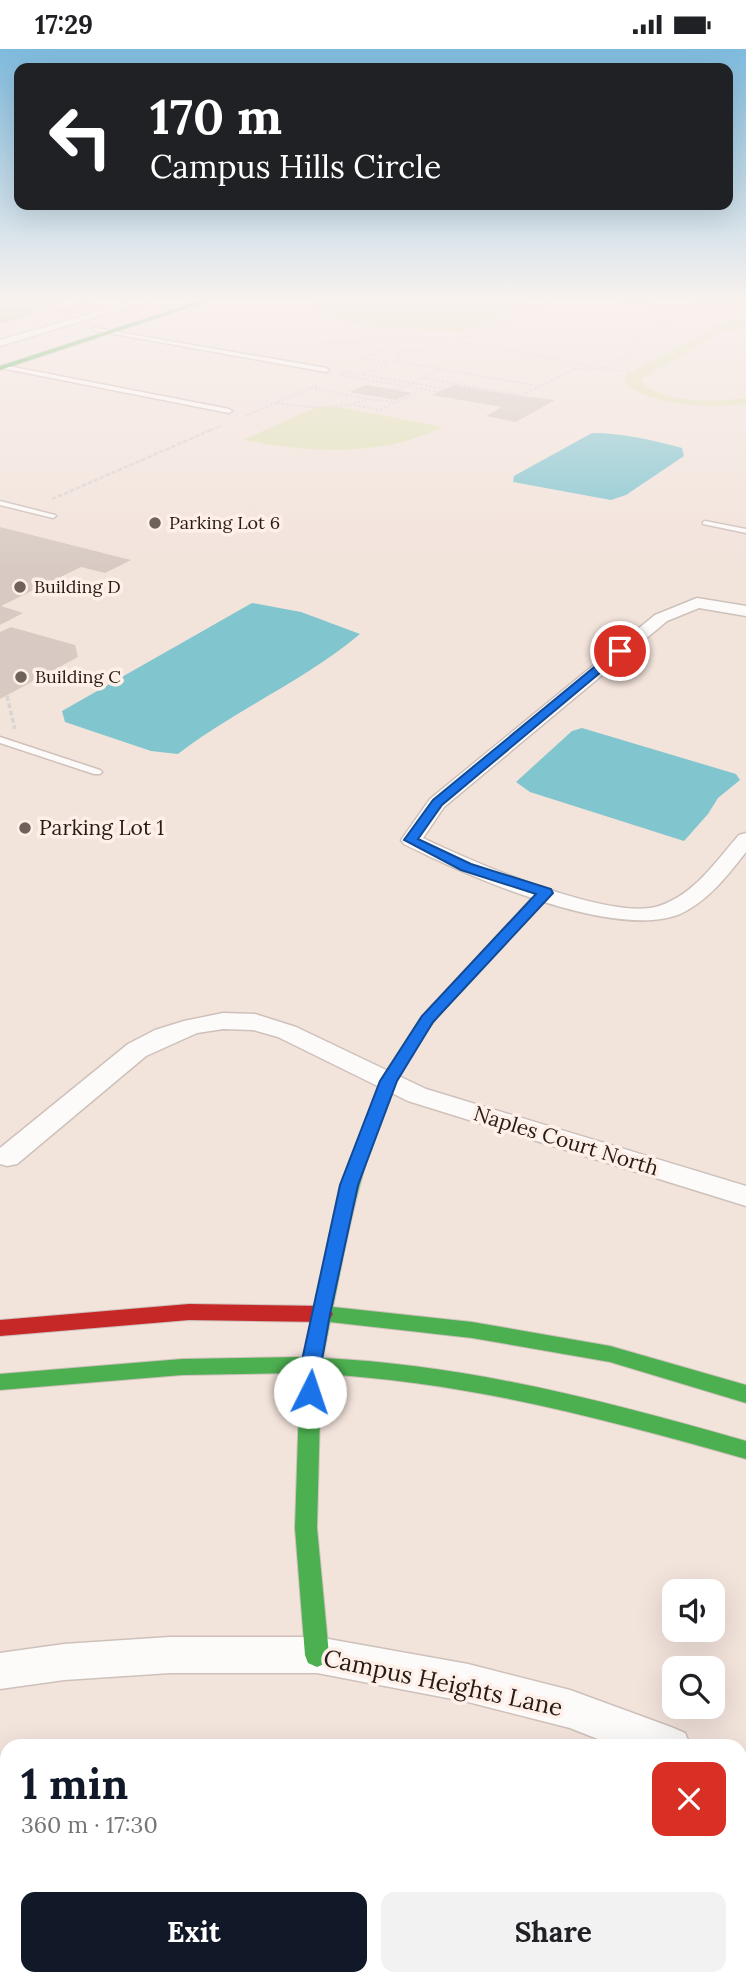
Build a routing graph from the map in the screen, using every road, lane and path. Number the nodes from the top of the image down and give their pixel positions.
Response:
1 (122, 389) edge
2 (307, 389) edge
3 (317, 389) edge
4 (421, 389) edge
5 (489, 389) edge
6 (533, 389) edge
7 (424, 390) junction
8 (439, 392) dead end
9 (369, 399) junction
10 (276, 402) junction
11 (397, 402) junction
12 (354, 405) junction
13 (229, 411) dead end
14 (239, 418) dead end
15 (226, 424) dead end
16 (2, 505) edge
17 (27, 510) junction
18 (53, 516) dead end
19 (705, 523) dead end
20 (746, 531) edge
21 (746, 611) edge
22 (7, 696) dead end
23 (0, 740) edge
24 (20, 746) junction
25 (97, 772) dead end
26 (746, 839) edge
27 (545, 893) junction
28 (388, 1081) junction
29 (7, 1157) dead end
30 (746, 1196) edge
31 (320, 1314) junction
32 (0, 1328) edge
33 (311, 1365) junction
34 (0, 1382) edge
35 (746, 1394) edge
36 (746, 1450) edge
37 (317, 1655) junction
38 (0, 1671) edge
39 (649, 1739) edge

1 - 13 lane
2 - 10 path
3 - 9 path
4 - 7 path
5 - 6 path
7 - 8 path
7 - 11 path
9 - 11 path
9 - 12 path
10 - 12 path
10 - 14 path
11 - 12 path
15 - 17 path
16 - 17 lane
17 - 18 lane
19 - 20 lane
21 - 27 street
22 - 24 path
23 - 24 lane
24 - 25 lane
26 - 27 street
27 - 28 street
28 - 29 street, Naples Court North
28 - 30 street, Naples Court North
28 - 31 street
31 - 32 street
31 - 33 street
31 - 35 street
33 - 34 street
33 - 36 street
33 - 37 street
37 - 38 street, Campus Heights Lane
37 - 39 street, Campus Heights Lane

